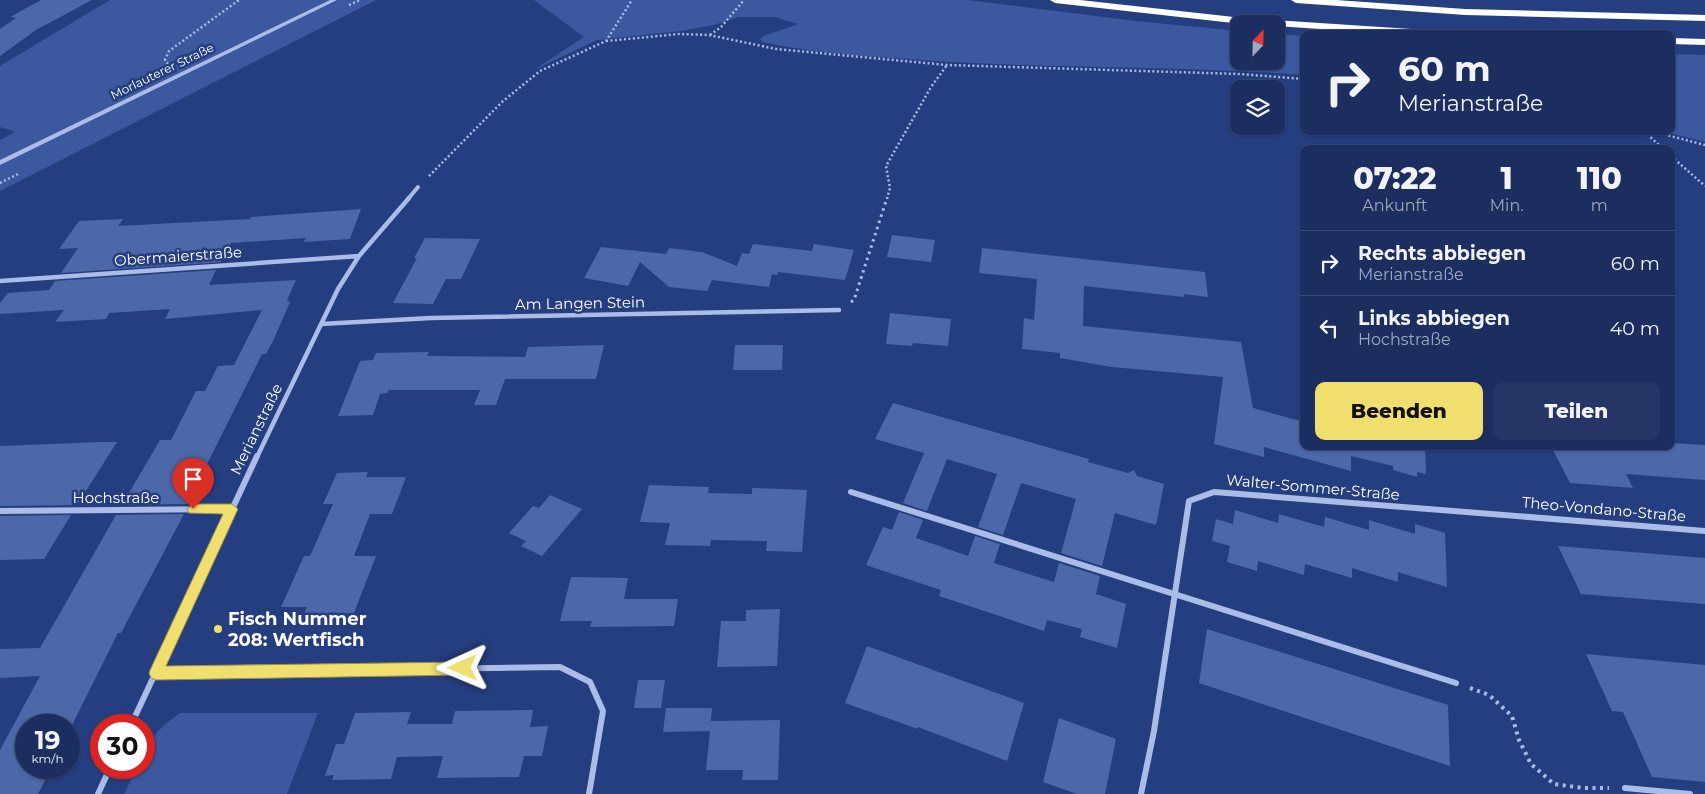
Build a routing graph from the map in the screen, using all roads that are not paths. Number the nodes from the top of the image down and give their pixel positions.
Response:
1 (334, 0) edge
2 (1055, 0) edge
3 (1296, 0) edge
4 (1705, 18) edge
5 (1381, 30) edge
6 (1675, 42) edge
7 (1705, 42) edge
8 (0, 163) edge
9 (418, 187) road end
10 (359, 256) junction
11 (0, 281) edge
12 (839, 310) road end
13 (321, 324) junction
14 (851, 492) dead end
15 (232, 509) junction
16 (0, 511) edge
17 (1501, 515) joint
18 (1705, 531) edge
19 (1174, 594) junction
20 (156, 673) junction
21 (1456, 682) road end
22 (136, 714) edge
23 (105, 779) edge
24 (1625, 788) road end
25 (98, 794) edge
26 (589, 794) edge
27 (1141, 794) edge
28 (1690, 794) edge

1 - 8 street, Morlauterer Straße
2 - 5 highway
3 - 4 highway
6 - 7 highway
9 - 10 street, Merianstraße
10 - 11 street, Obermaierstraße
10 - 13 street, Merianstraße
12 - 13 street, Am Langen Stein
13 - 15 street, Merianstraße
14 - 19 street
15 - 16 street, Hochstraße
15 - 20 street, Merianstraße
17 - 18 street, Theo-Vondano-Straße
17 - 19 street, Walter-Sommer-Straße
19 - 21 street
19 - 27 street, Walter-Sommer-Straße
20 - 22 street, Merianstraße
20 - 26 street
23 - 25 street
24 - 28 street

